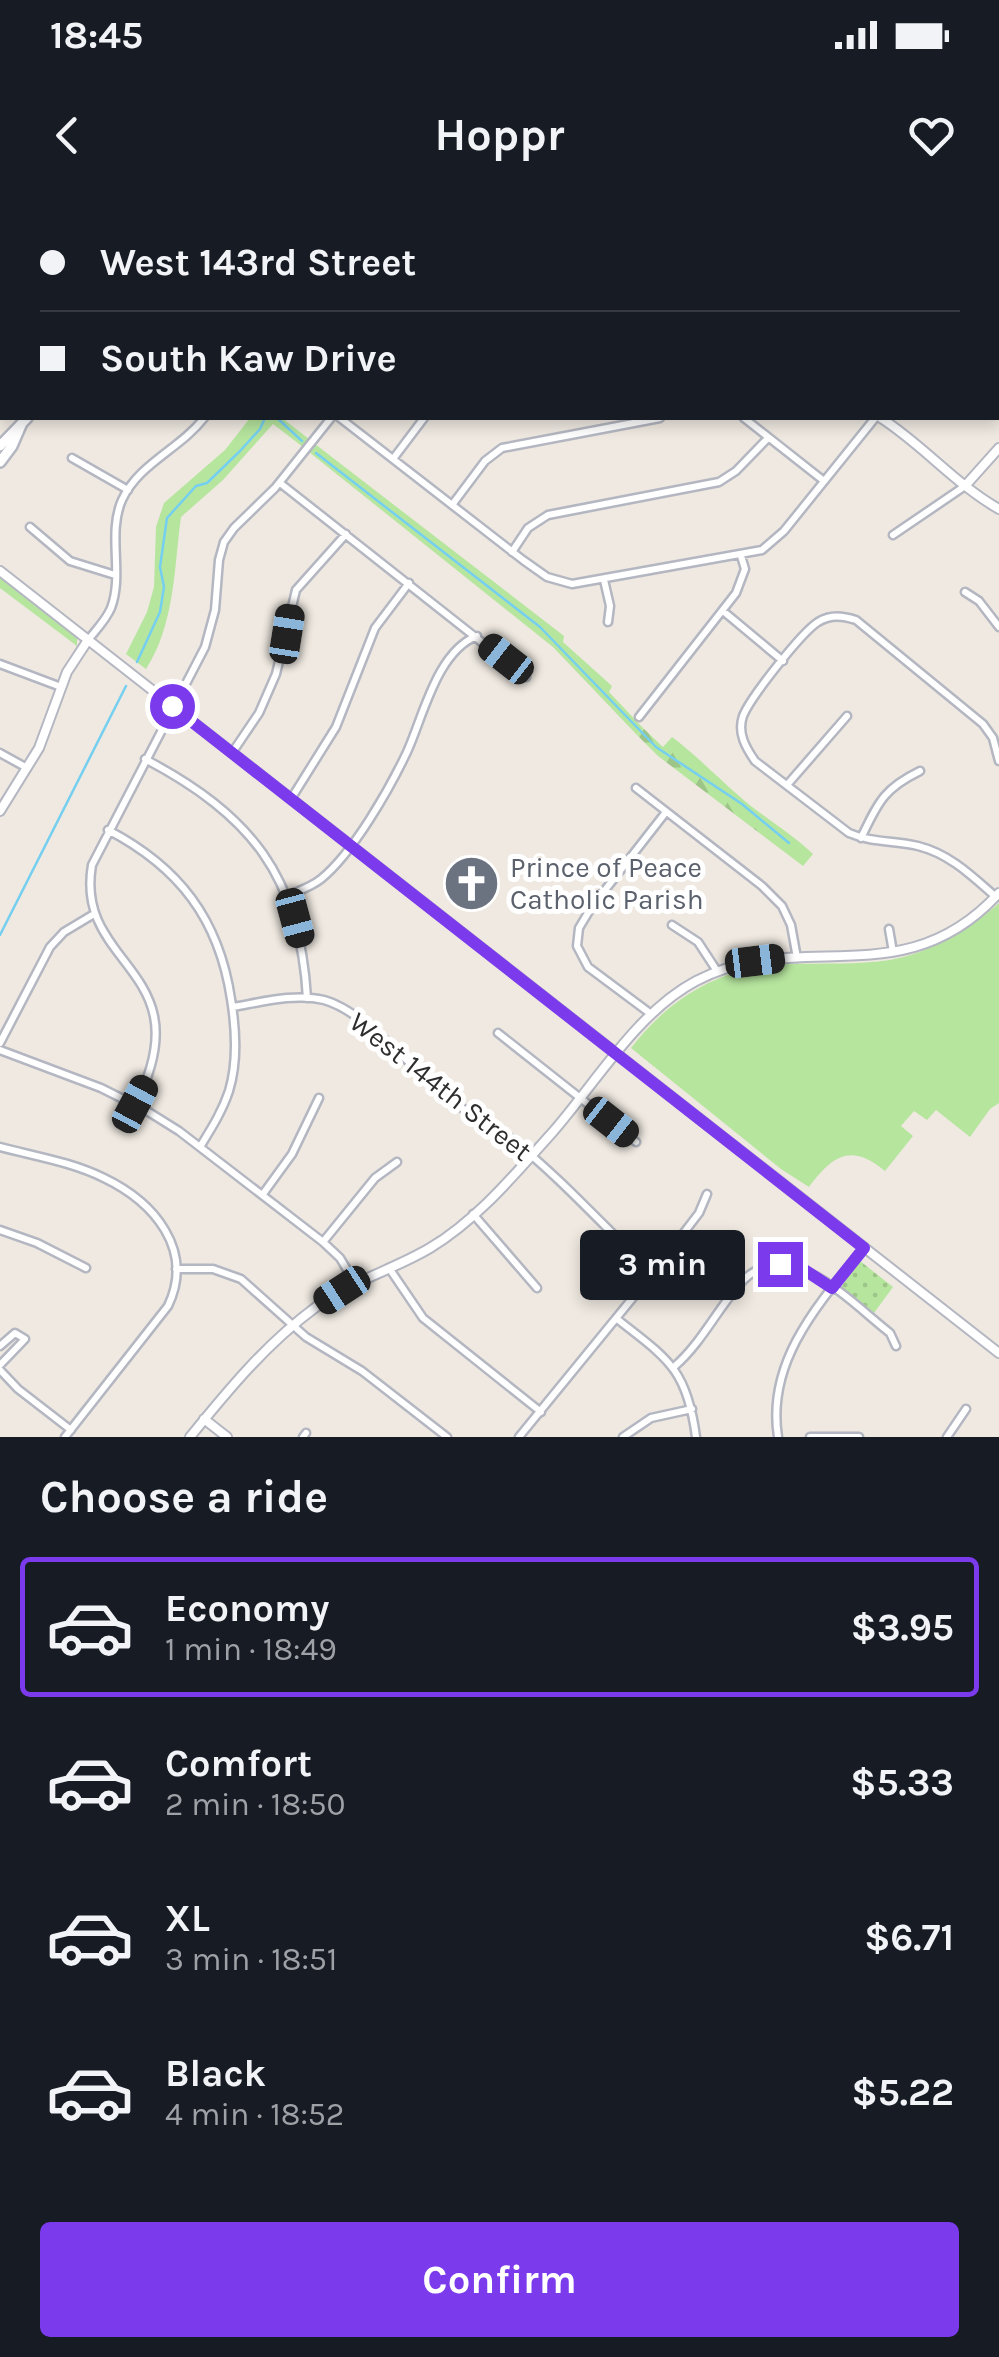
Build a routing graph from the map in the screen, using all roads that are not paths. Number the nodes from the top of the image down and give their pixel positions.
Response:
1 (25, 420) edge
2 (202, 420) edge
3 (329, 420) edge
4 (343, 420) edge
5 (422, 420) edge
6 (649, 420) edge
7 (746, 420) edge
8 (876, 420) edge
9 (881, 420) edge
10 (768, 438) junction
11 (0, 446) edge
12 (999, 448) edge
13 (72, 458) dead end
14 (393, 459) junction
15 (0, 462) edge
16 (824, 481) junction
17 (280, 482) junction
18 (965, 486) junction
19 (128, 490) junction
20 (452, 505) junction
21 (999, 509) edge
22 (30, 527) dead end
23 (346, 534) junction
24 (893, 535) dead end
25 (512, 552) junction
26 (741, 556) junction
27 (0, 570) edge
28 (115, 575) junction
29 (604, 580) junction
30 (409, 583) junction
31 (965, 592) dead end
32 (722, 611) junction
33 (608, 622) dead end
34 (999, 627) edge
35 (477, 636) junction
36 (88, 640) junction
37 (783, 661) junction
38 (0, 664) edge
39 (526, 677) dead end
40 (61, 688) junction
41 (172, 706) junction
42 (847, 716) dead end
43 (639, 717) dead end
44 (0, 753) edge
45 (232, 753) junction
46 (145, 759) junction
47 (999, 761) edge
48 (27, 768) junction
49 (920, 771) dead end
50 (788, 785) junction
51 (636, 788) dead end
52 (291, 799) junction
53 (0, 812) edge
54 (666, 812) junction
55 (108, 830) junction
56 (861, 838) junction
57 (350, 845) junction
58 (997, 895) edge
59 (286, 896) junction
60 (94, 914) junction
61 (672, 925) dead end
62 (889, 929) dead end
63 (893, 953) junction
64 (797, 958) junction
65 (718, 971) junction
66 (307, 998) junction
67 (232, 1006) junction
68 (651, 1014) junction
69 (498, 1033) dead end
70 (0, 1046) edge
71 (617, 1054) junction
72 (319, 1098) dead end
73 (581, 1099) junction
74 (135, 1104) junction
75 (636, 1142) dead end
76 (200, 1146) junction
77 (0, 1147) edge
78 (531, 1156) junction
79 (397, 1162) dead end
80 (263, 1194) junction
81 (707, 1194) dead end
82 (473, 1214) junction
83 (0, 1230) edge
84 (324, 1242) junction
85 (864, 1248) junction
86 (86, 1268) dead end
87 (389, 1268) junction
88 (176, 1269) junction
89 (653, 1273) junction
90 (355, 1283) junction
91 (537, 1288) dead end
92 (832, 1288) junction
93 (617, 1319) junction
94 (294, 1325) junction
95 (0, 1346) edge
96 (896, 1346) dead end
97 (999, 1353) edge
98 (675, 1366) junction
99 (0, 1367) edge
100 (966, 1408) dead end
101 (692, 1409) junction
102 (541, 1412) junction
103 (204, 1420) junction
104 (71, 1430) junction
105 (66, 1437) edge
106 (190, 1437) edge
107 (227, 1437) edge
108 (447, 1437) edge
109 (519, 1437) edge
110 (623, 1437) edge
111 (696, 1437) edge
112 (778, 1437) edge
113 (810, 1437) edge
114 (859, 1437) edge
115 (948, 1437) edge

1 - 11 main road
1 - 15 main road
2 - 19 street
3 - 17 street
4 - 14 street
5 - 14 street
6 - 20 street
7 - 10 street
8 - 16 street
9 - 18 street
10 - 16 street
10 - 25 street
12 - 18 street
13 - 19 street
14 - 20 street
16 - 26 street
17 - 23 street
17 - 41 street
18 - 21 street
18 - 24 street
19 - 28 street
20 - 25 street
22 - 28 street
23 - 30 street
23 - 45 street
25 - 29 street
26 - 29 street
26 - 32 street
27 - 36 street
28 - 36 street
29 - 33 street
30 - 35 street
30 - 52 street
31 - 34 street
32 - 37 street
32 - 43 street
35 - 39 street
35 - 57 street
36 - 40 street
36 - 41 street
37 - 47 street
37 - 50 street
38 - 40 street
40 - 48 street
41 - 45 street
41 - 46 street
42 - 50 street
44 - 48 street
45 - 52 street
46 - 55 street
46 - 59 street
48 - 53 street
49 - 56 street
50 - 56 street
51 - 54 street
52 - 57 street
54 - 64 street
54 - 68 street
55 - 60 street
55 - 67 street
56 - 58 street
57 - 59 street
57 - 71 street
58 - 63 street
59 - 66 street
60 - 70 street
60 - 74 street
61 - 65 street
62 - 63 street
63 - 64 street
64 - 65 street
65 - 68 street
66 - 67 street, West 144th Street
66 - 78 street, West 144th Street
67 - 76 street
68 - 71 street
69 - 73 street
70 - 74 street
71 - 73 street
71 - 85 street
72 - 80 street
73 - 75 street
73 - 78 street
74 - 76 street
76 - 80 street
77 - 88 street
78 - 82 street
78 - 89 street, West 144th Street
79 - 84 street
80 - 84 street
81 - 89 street
82 - 87 street
82 - 91 street
83 - 86 street
84 - 90 street
85 - 92 street
85 - 97 street
87 - 90 street
87 - 102 street
88 - 94 street
88 - 104 street
89 - 93 street
90 - 94 street
92 - 96 street
92 - 98 street
92 - 112 street
93 - 98 street
93 - 102 street
94 - 103 street
94 - 108 street
95 - 99 street
98 - 101 street
99 - 104 street
100 - 115 street
101 - 110 street
101 - 111 street
102 - 109 street
103 - 106 street
103 - 107 street
104 - 105 street
113 - 114 street

